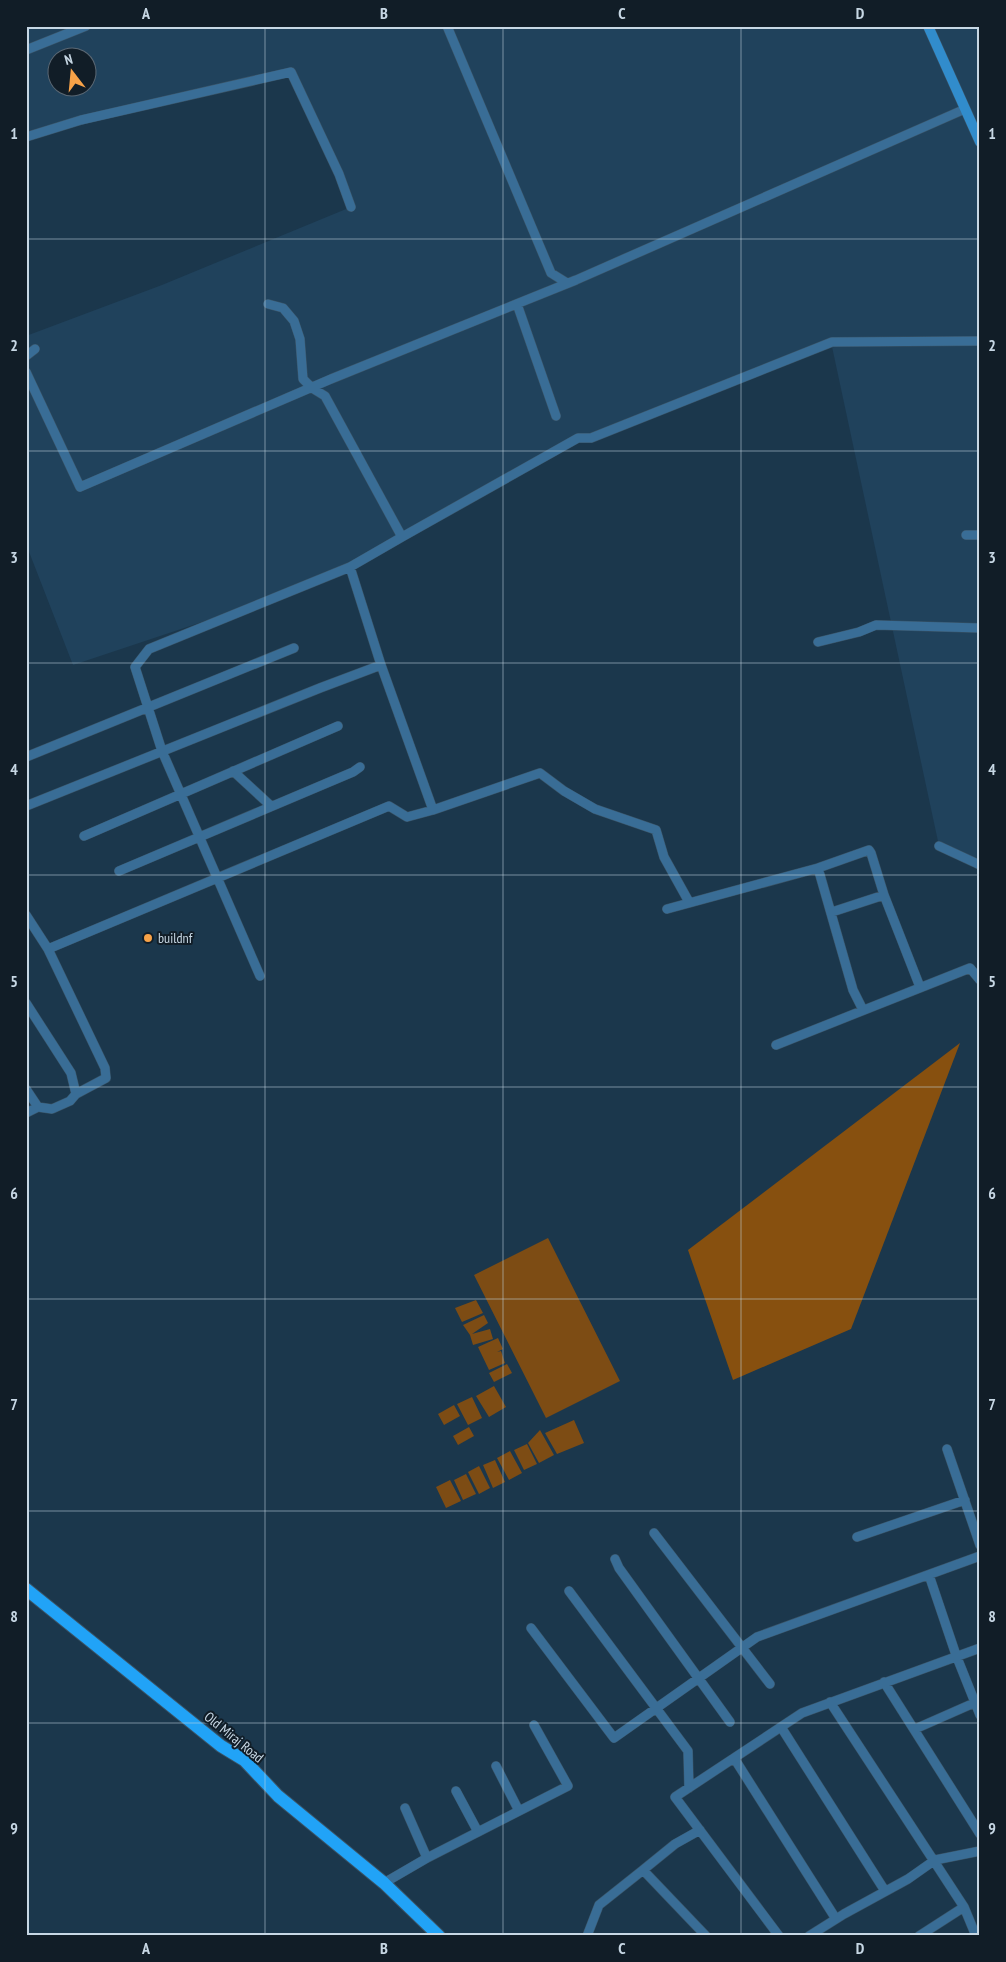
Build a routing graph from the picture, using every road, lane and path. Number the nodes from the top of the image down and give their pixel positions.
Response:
1 (86, 26) edge
2 (447, 26) edge
3 (928, 26) edge
4 (26, 50) edge
5 (966, 109) junction
6 (26, 137) edge
7 (980, 142) edge
8 (351, 207) dead end
9 (567, 283) junction
10 (268, 304) dead end
11 (517, 304) junction
12 (980, 341) edge
13 (35, 349) dead end
14 (26, 356) edge
15 (26, 372) edge
16 (312, 388) junction
17 (556, 416) dead end
18 (980, 535) edge
19 (966, 536) dead end
20 (402, 537) junction
21 (350, 567) junction
22 (980, 628) edge
23 (818, 642) dead end
24 (294, 648) dead end
25 (381, 665) junction
26 (148, 708) junction
27 (338, 726) dead end
28 (162, 751) junction
29 (26, 757) edge
30 (360, 767) dead end
31 (232, 771) junction
32 (180, 794) junction
33 (26, 806) edge
34 (271, 806) junction
35 (433, 810) junction
36 (84, 836) dead end
37 (199, 837) junction
38 (939, 846) dead end
39 (980, 865) edge
40 (818, 868) junction
41 (119, 871) dead end
42 (217, 878) junction
43 (884, 894) junction
44 (690, 902) junction
45 (667, 909) dead end
46 (832, 912) junction
47 (26, 915) edge
48 (48, 949) junction
49 (260, 976) dead end
50 (980, 980) edge
51 (920, 987) junction
52 (26, 1003) edge
53 (863, 1010) junction
54 (776, 1045) dead end
55 (26, 1088) edge
56 (76, 1094) junction
57 (38, 1107) junction
58 (26, 1113) edge
59 (947, 1449) dead end
60 (965, 1500) junction
61 (654, 1533) dead end
62 (857, 1537) dead end
63 (980, 1545) edge
64 (980, 1556) edge
65 (615, 1559) dead end
66 (929, 1575) junction
67 (26, 1589) edge
68 (569, 1591) dead end
69 (531, 1628) dead end
70 (742, 1647) junction
71 (980, 1648) edge
72 (956, 1655) junction
73 (698, 1679) junction
74 (884, 1682) junction
75 (770, 1684) dead end
76 (830, 1702) junction
77 (974, 1703) junction
78 (657, 1708) junction
79 (980, 1715) edge
80 (730, 1722) dead end
81 (534, 1725) dead end
82 (781, 1727) junction
83 (915, 1729) junction
84 (734, 1758) junction
85 (496, 1766) dead end
86 (690, 1788) junction
87 (456, 1791) dead end
88 (405, 1808) dead end
89 (519, 1811) junction
90 (700, 1830) junction
91 (478, 1832) junction
92 (980, 1834) edge
93 (980, 1851) edge
94 (427, 1858) junction
95 (935, 1860) junction
96 (643, 1870) junction
97 (384, 1883) junction
98 (885, 1891) junction
99 (964, 1908) junction
100 (836, 1919) junction
101 (439, 1936) edge
102 (587, 1936) edge
103 (706, 1936) edge
104 (779, 1936) edge
105 (809, 1936) edge
106 (920, 1936) edge
107 (976, 1936) edge

1 - 4 street
2 - 9 street
3 - 5 main road
5 - 7 main road
5 - 9 street
6 - 8 street
9 - 11 street
10 - 16 street
11 - 16 street
11 - 17 street
12 - 20 street
13 - 14 street
15 - 16 street
16 - 20 street
18 - 19 street
20 - 21 street
21 - 25 street
21 - 26 street
22 - 23 street
24 - 26 street
25 - 28 street
25 - 35 street
26 - 28 street
26 - 29 street
27 - 31 street
28 - 32 street
28 - 33 street
30 - 34 street
31 - 32 street
31 - 34 street
32 - 36 street
32 - 37 street
34 - 37 street
35 - 42 street
35 - 44 street
37 - 41 street
37 - 42 street
38 - 39 street
40 - 43 street
40 - 44 street
40 - 46 street
42 - 48 street
42 - 49 street
43 - 46 street
43 - 51 street
44 - 45 street
46 - 53 street
47 - 48 street
48 - 56 street
50 - 51 street
51 - 53 street
52 - 56 street
53 - 54 street
55 - 57 street
56 - 57 street
57 - 58 street
59 - 60 street
60 - 62 street
60 - 63 street
61 - 70 street
64 - 66 street
65 - 73 street
66 - 70 street
66 - 72 street
67 - 97 main road, Old Miraj Road
68 - 78 street
69 - 78 street
70 - 73 street
70 - 75 street
71 - 72 street
72 - 74 street
72 - 77 street
73 - 78 street
73 - 80 street
74 - 76 street
74 - 83 street
76 - 82 street
76 - 95 street
77 - 79 street
77 - 83 street
78 - 86 street
81 - 89 street
82 - 84 street
82 - 98 street
83 - 92 street
84 - 86 street
84 - 100 street
85 - 89 street
86 - 90 street
87 - 91 street
88 - 94 street
89 - 91 street
90 - 96 street
90 - 104 street
91 - 94 street
93 - 95 street
94 - 97 street
95 - 98 street
95 - 99 street
96 - 102 street
96 - 103 street
97 - 101 main road, Old Miraj Road
98 - 100 street
99 - 106 street
99 - 107 street
100 - 105 street

